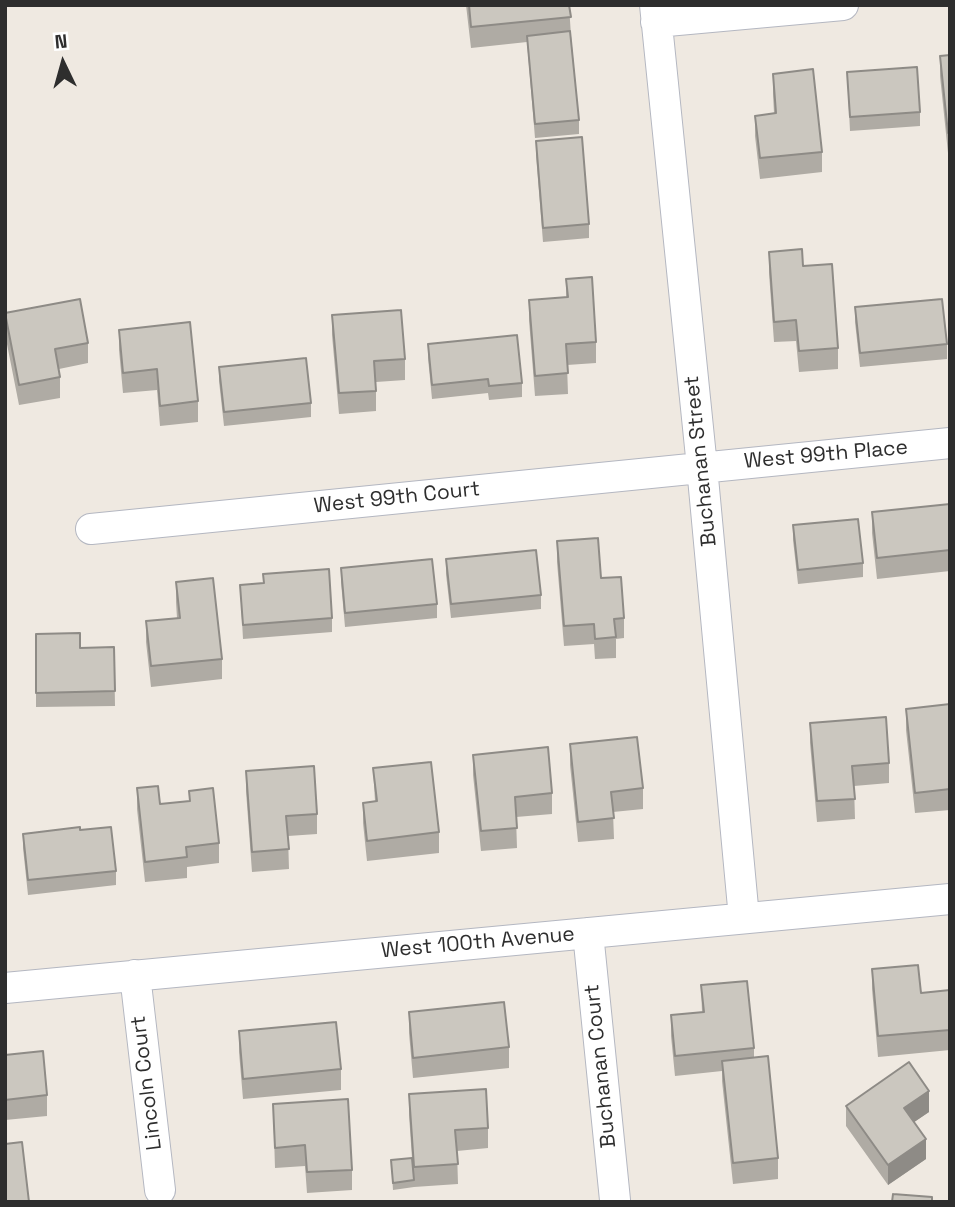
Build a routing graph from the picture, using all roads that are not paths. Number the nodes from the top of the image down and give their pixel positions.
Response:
1 (843, 5) edge
2 (656, 14) edge
3 (950, 443) edge
4 (702, 467) junction
5 (91, 529) dead end
6 (950, 899) edge
7 (744, 918) junction
8 (588, 933) junction
9 (135, 975) junction
10 (5, 988) edge
11 (160, 1190) dead end
12 (615, 1200) dead end

1 - 2 street
2 - 4 street, Buchanan Street
3 - 4 street, West 99th Place
4 - 5 street, West 99th Court
4 - 7 street, Buchanan Street
6 - 7 street, West 100th Avenue
7 - 8 street, West 100th Avenue
8 - 9 street, West 100th Avenue
8 - 12 street, Buchanan Court
9 - 10 street, West 100th Avenue
9 - 11 street, Lincoln Court

